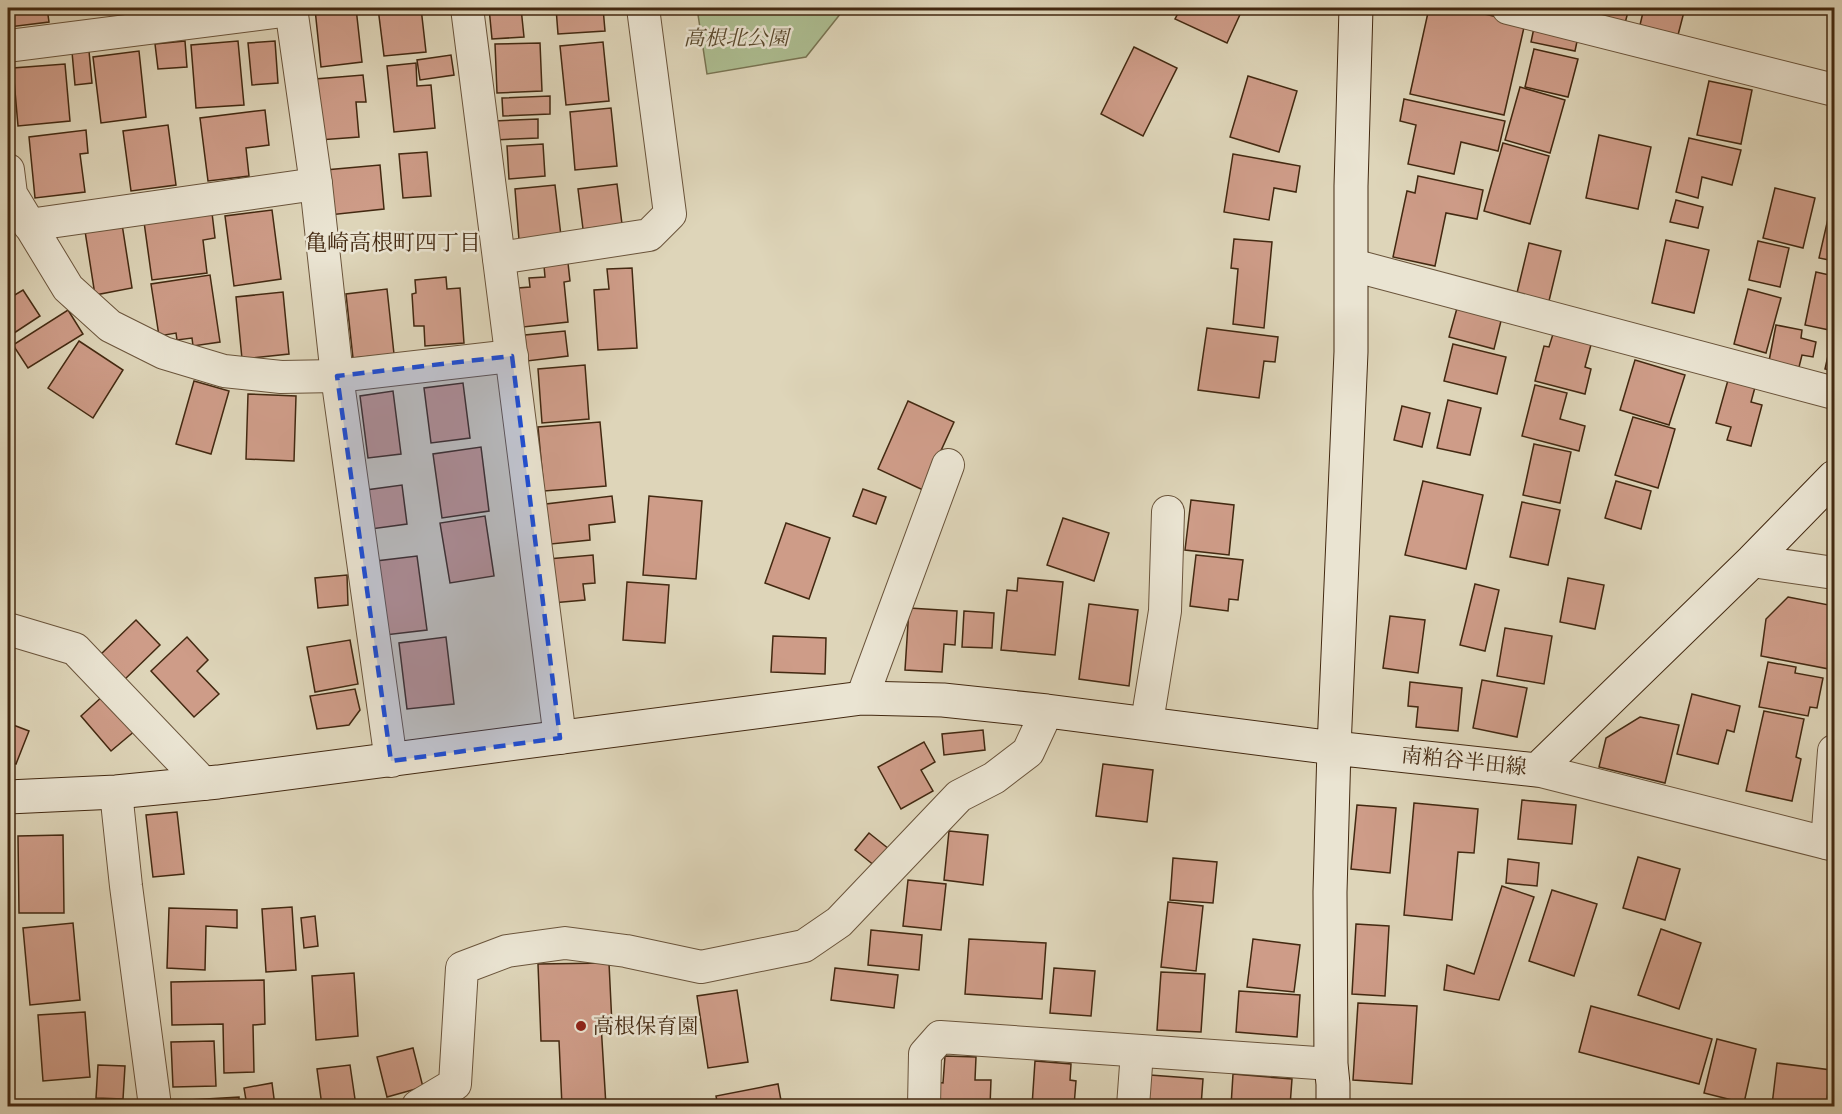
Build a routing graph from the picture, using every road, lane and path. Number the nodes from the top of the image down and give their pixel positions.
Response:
1 (467, 8) edge
2 (643, 8) edge
3 (1356, 8) edge
4 (291, 9) edge
5 (1523, 9) edge
6 (8, 46) edge
7 (1834, 90) edge
8 (8, 170) edge
9 (316, 184) junction
10 (29, 225) junction
11 (499, 258) junction
12 (1352, 265) junction
13 (513, 356) junction
14 (337, 376) junction
15 (1834, 393) edge
16 (948, 465) dead end
17 (1834, 477) edge
18 (1168, 512) dead end
19 (1752, 561) junction
20 (1834, 573) edge
21 (8, 629) edge
22 (862, 698) junction
23 (1047, 711) junction
24 (1147, 722) junction
25 (560, 738) junction
26 (1334, 748) junction
27 (1834, 752) edge
28 (391, 761) junction
29 (1537, 770) junction
30 (204, 784) junction
31 (116, 792) junction
32 (8, 796) edge
33 (1831, 844) edge
34 (1137, 1052) junction
35 (1336, 1090) edge
36 (154, 1107) edge
37 (418, 1107) edge
38 (924, 1107) edge
39 (1133, 1107) edge

1 - 11 street
2 - 11 street
3 - 12 street
4 - 6 street
4 - 9 street
5 - 7 street
8 - 10 street
9 - 10 street
9 - 14 street
10 - 14 street
11 - 13 street
12 - 15 street
12 - 26 street
13 - 14 street
13 - 25 street
14 - 28 street
16 - 22 street
17 - 19 street, 南粕谷半田線
18 - 24 street
19 - 20 street
19 - 29 street, 南粕谷半田線
21 - 30 street
22 - 23 street, 南粕谷半田線
22 - 25 street, 南粕谷半田線
23 - 24 street, 南粕谷半田線
23 - 37 street
24 - 26 street, 南粕谷半田線
25 - 28 street, 南粕谷半田線
26 - 29 street, 南粕谷半田線
26 - 35 street
27 - 33 street
28 - 30 street, 南粕谷半田線
29 - 33 street
30 - 31 street, 南粕谷半田線
31 - 32 street, 南粕谷半田線
31 - 36 street
34 - 35 street
34 - 38 street
34 - 39 street

